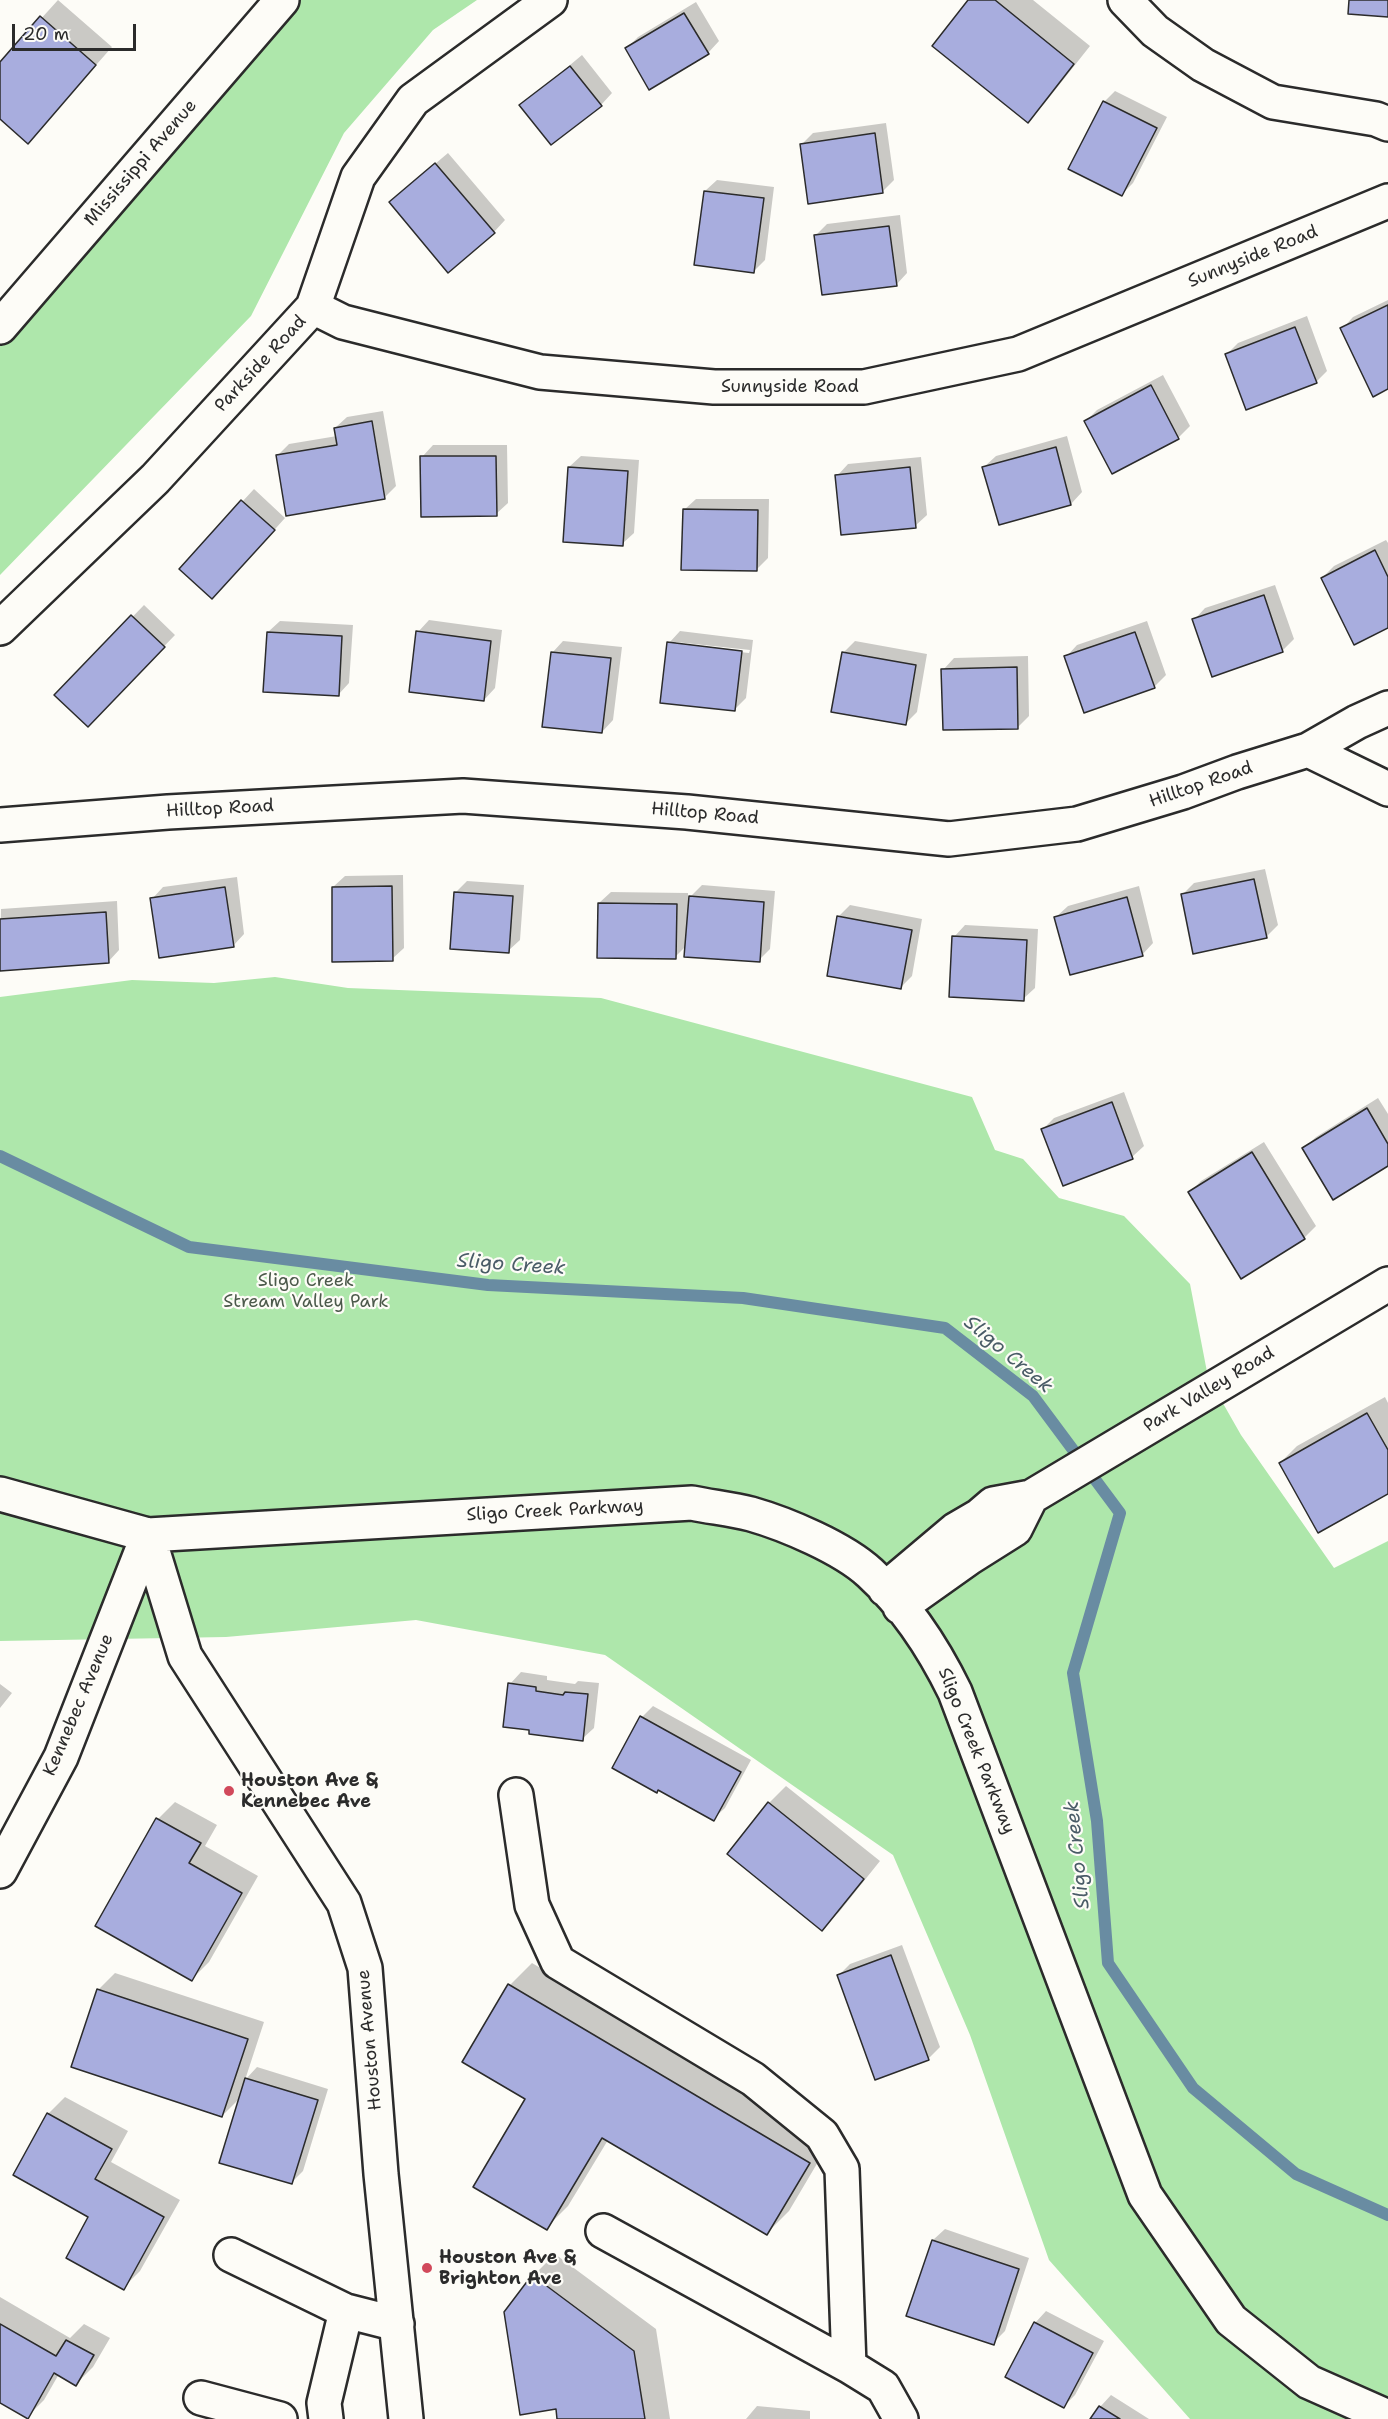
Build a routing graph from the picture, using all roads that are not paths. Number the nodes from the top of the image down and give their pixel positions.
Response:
1 (282, 0) edge
2 (550, 0) edge
3 (1125, 0) edge
4 (1388, 124) edge
5 (1388, 201) edge
6 (313, 308) junction
7 (0, 327) edge
8 (0, 628) edge
9 (1388, 708) edge
10 (1308, 750) junction
11 (1388, 789) edge
12 (0, 825) edge
13 (1388, 1284) edge
14 (0, 1494) edge
15 (148, 1535) junction
16 (892, 1598) junction
17 (516, 1794) dead end
18 (0, 1871) edge
19 (603, 2231) dead end
20 (231, 2255) dead end
21 (346, 2312) junction
22 (397, 2324) junction
23 (849, 2366) junction
24 (201, 2398) dead end
25 (1388, 2417) edge
26 (280, 2419) edge
27 (326, 2419) edge
28 (406, 2419) edge
29 (902, 2419) edge

1 - 7 street, Mississippi Avenue
2 - 6 street, Parkside Road
3 - 4 street
5 - 6 street, Sunnyside Road
6 - 8 street, Parkside Road
9 - 10 street, Hilltop Road
10 - 11 street
10 - 12 street, Hilltop Road
13 - 16 street, Park Valley Road
14 - 15 street, Sligo Creek Parkway
15 - 16 street, Sligo Creek Parkway
15 - 18 street, Kennebec Avenue
15 - 22 street, Houston Avenue
16 - 25 street, Sligo Creek Parkway
17 - 23 street
19 - 23 street
20 - 21 street
21 - 22 street
21 - 27 street
22 - 28 street, Houston Avenue
23 - 29 street
24 - 26 street

